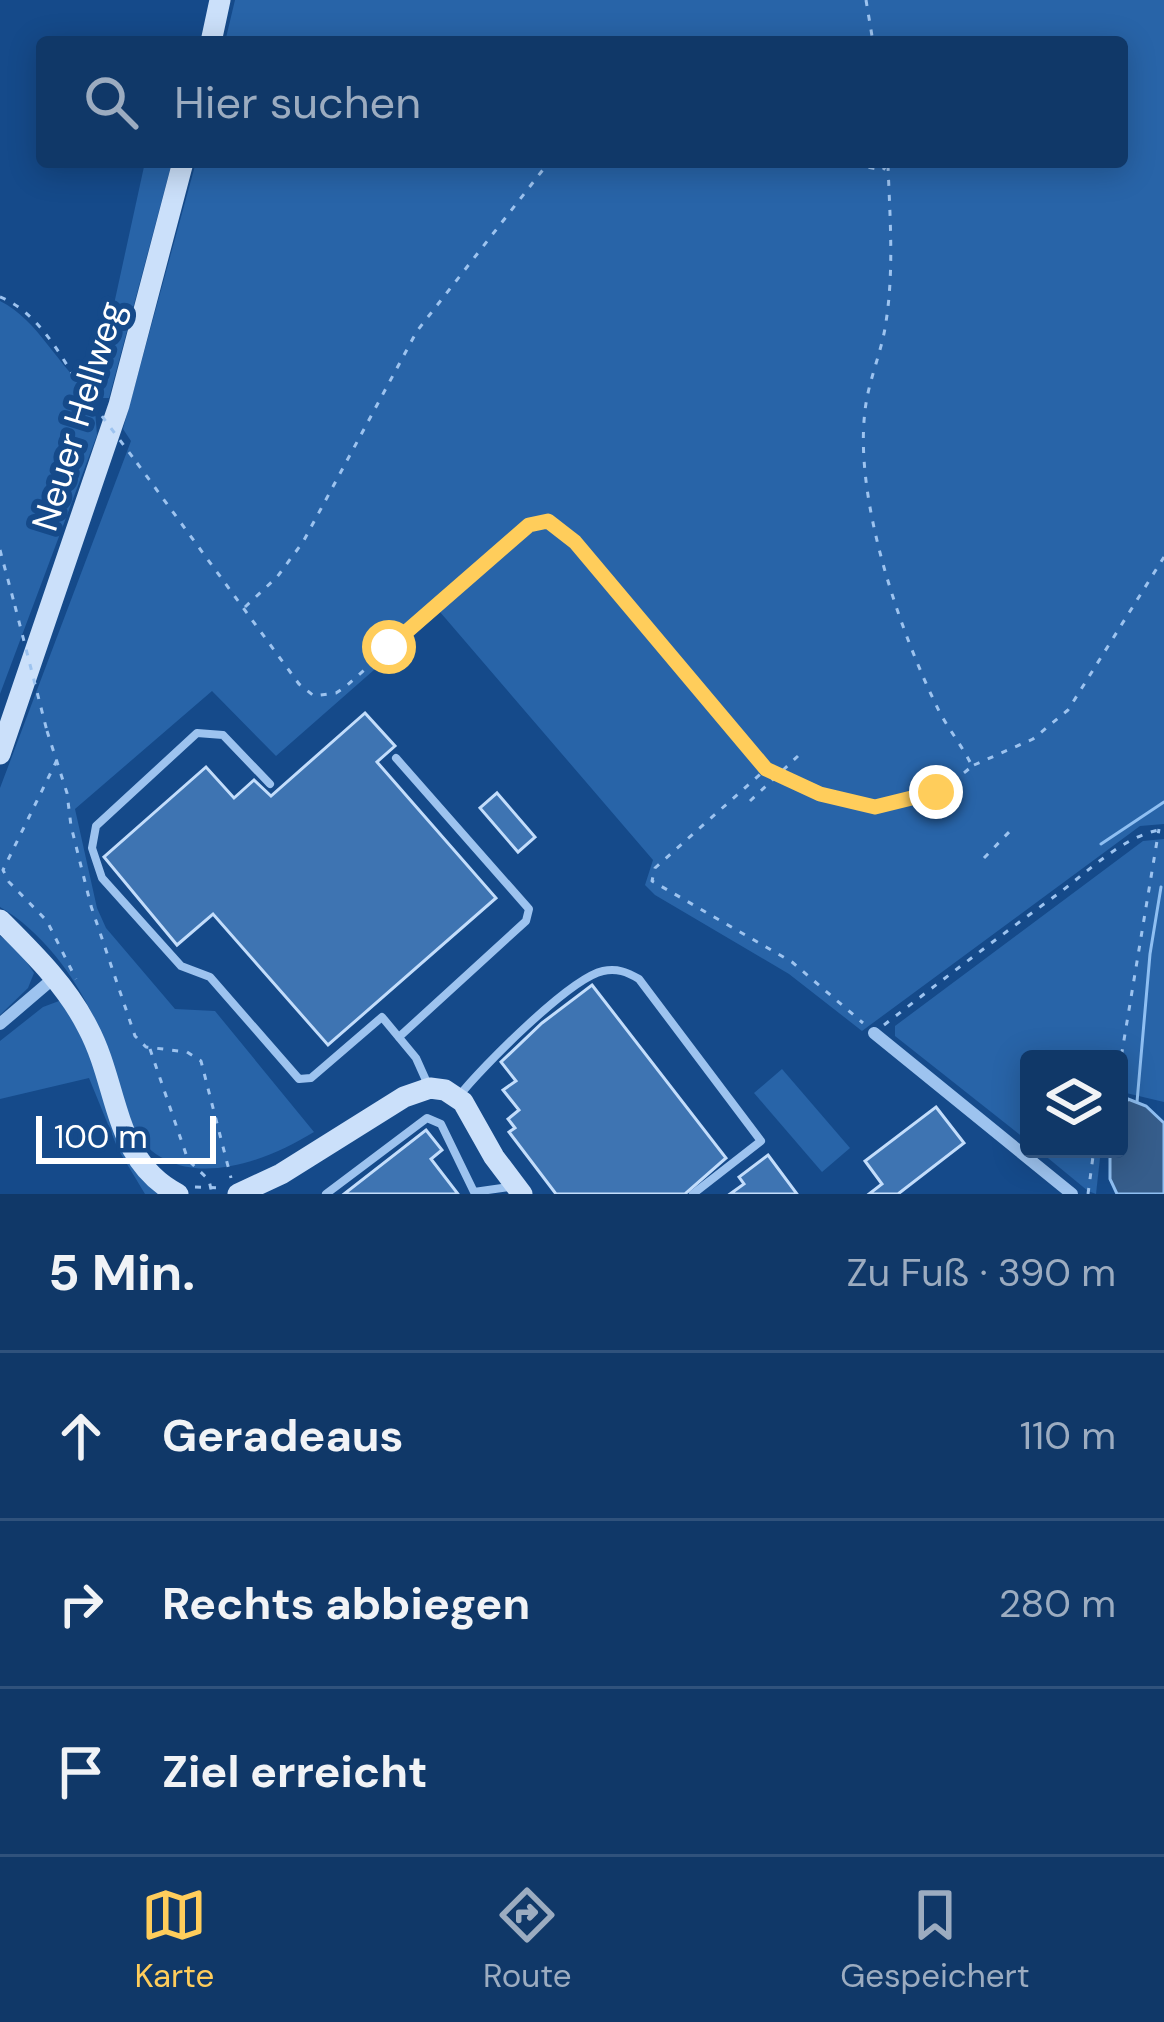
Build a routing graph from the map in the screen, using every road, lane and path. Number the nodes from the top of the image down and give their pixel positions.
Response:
1 (220, 0) edge
2 (866, 0) edge
3 (212, 36) edge
4 (872, 36) edge
5 (181, 168) edge
6 (544, 168) edge
7 (889, 168) edge
8 (0, 297) edge
9 (0, 550) edge
10 (1164, 557) edge
11 (244, 608) junction
12 (0, 754) edge
13 (798, 756) dead end
14 (396, 758) dead end
15 (57, 760) junction
16 (972, 766) junction
17 (766, 769) junction
18 (777, 776) junction
19 (270, 784) dead end
20 (750, 801) dead end
21 (1161, 829) edge
22 (1011, 830) dead end
23 (984, 858) dead end
24 (0, 920) edge
25 (0, 933) edge
26 (30, 950) junction
27 (66, 986) junction
28 (0, 1024) edge
29 (874, 1033) junction
30 (399, 1037) junction
31 (150, 1049) junction
32 (1122, 1050) edge
33 (430, 1088) junction
34 (458, 1098) junction
35 (1093, 1158) edge
36 (180, 1189) edge
37 (235, 1190) edge
38 (519, 1190) edge
39 (212, 1192) edge
40 (474, 1193) edge
41 (326, 1194) edge
42 (693, 1194) edge
43 (1072, 1194) edge
44 (1088, 1194) edge

1 - 3 street
2 - 4 path
5 - 12 street, Neuer Hellweg
6 - 11 path
7 - 16 path
8 - 11 path, bridge
9 - 15 path, bridge
10 - 16 path
11 - 17 path
13 - 18 path
14 - 30 lane
15 - 27 path
15 - 31 path
16 - 18 path
17 - 18 path
17 - 29 path
18 - 20 path
19 - 30 lane
21 - 29 path
21 - 32 path
22 - 23 path
24 - 26 street
25 - 26 street
26 - 27 street
27 - 28 street
27 - 36 street
29 - 43 street
30 - 33 lane
31 - 37 path
31 - 39 path
33 - 34 street
33 - 37 street
34 - 38 street
34 - 42 lane
35 - 44 path
36 - 39 path
38 - 40 lane
40 - 41 lane

